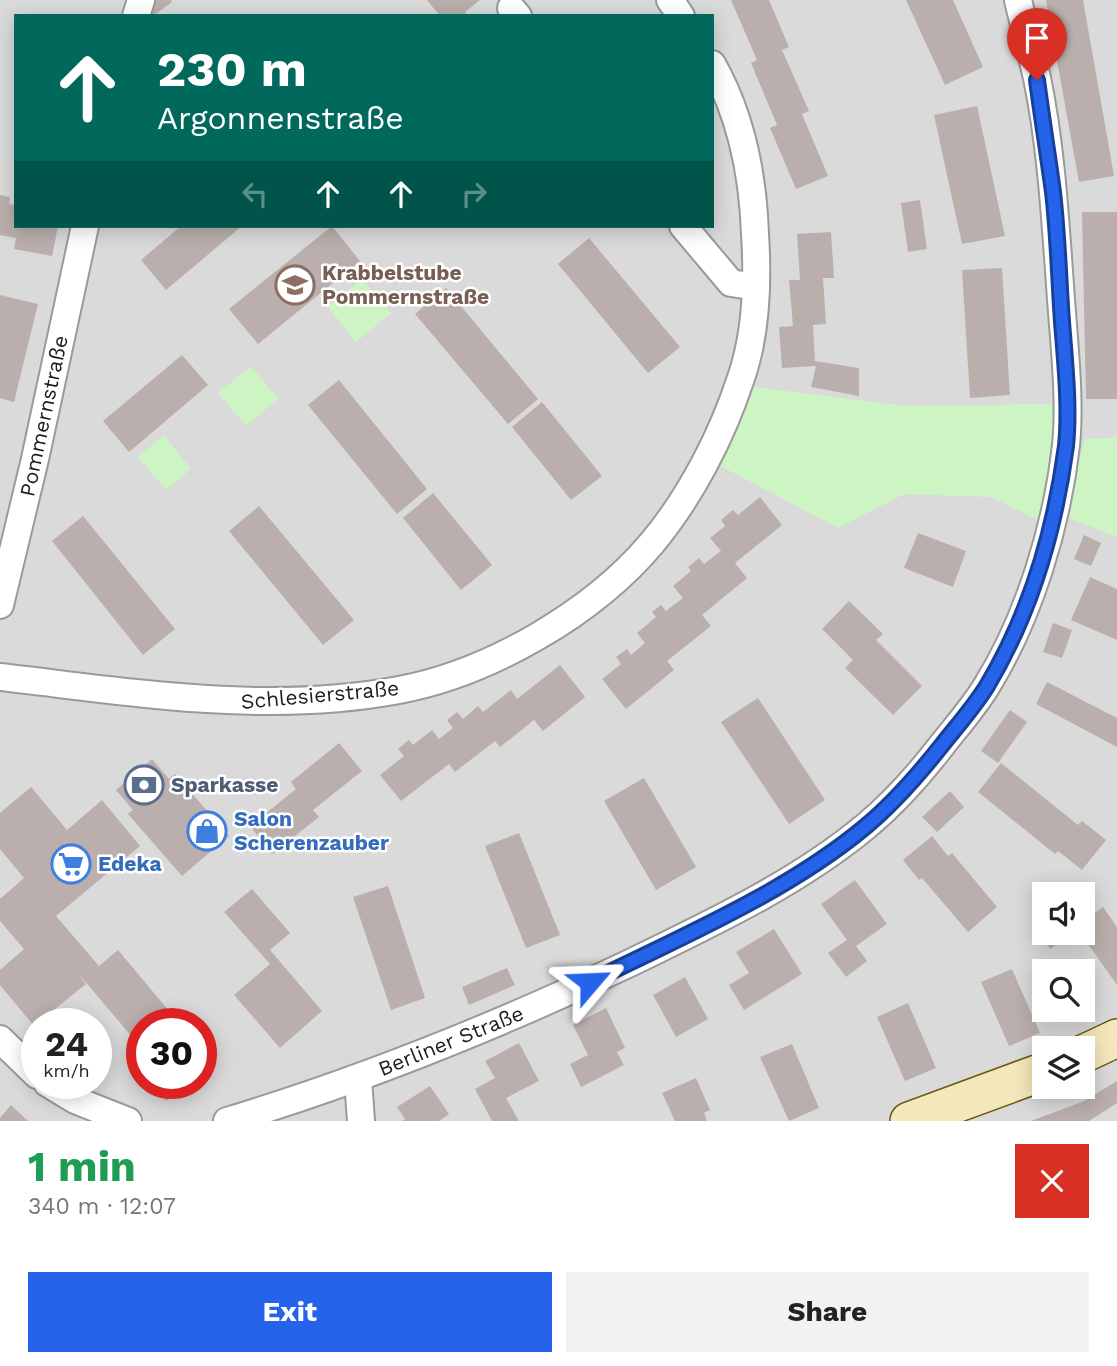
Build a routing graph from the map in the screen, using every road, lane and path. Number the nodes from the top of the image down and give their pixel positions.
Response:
1 (1018, 0) edge
2 (714, 69) edge
3 (85, 228) edge
4 (685, 228) edge
5 (756, 287) junction
6 (0, 605) edge
7 (0, 677) edge
8 (1117, 1038) edge
9 (0, 1039) edge
10 (1095, 1048) edge
11 (21, 1059) edge
12 (1032, 1076) edge
13 (358, 1079) junction
14 (73, 1099) edge
15 (128, 1121) edge
16 (227, 1121) edge
17 (361, 1121) edge
18 (909, 1121) edge

1 - 13 street, Berliner Straße
2 - 5 street, Schlesierstraße
3 - 6 street, Pommernstraße
4 - 5 street
5 - 7 street, Schlesierstraße
8 - 10 street
9 - 11 street
12 - 18 street
13 - 16 street, Berliner Straße
13 - 17 street
14 - 15 street

